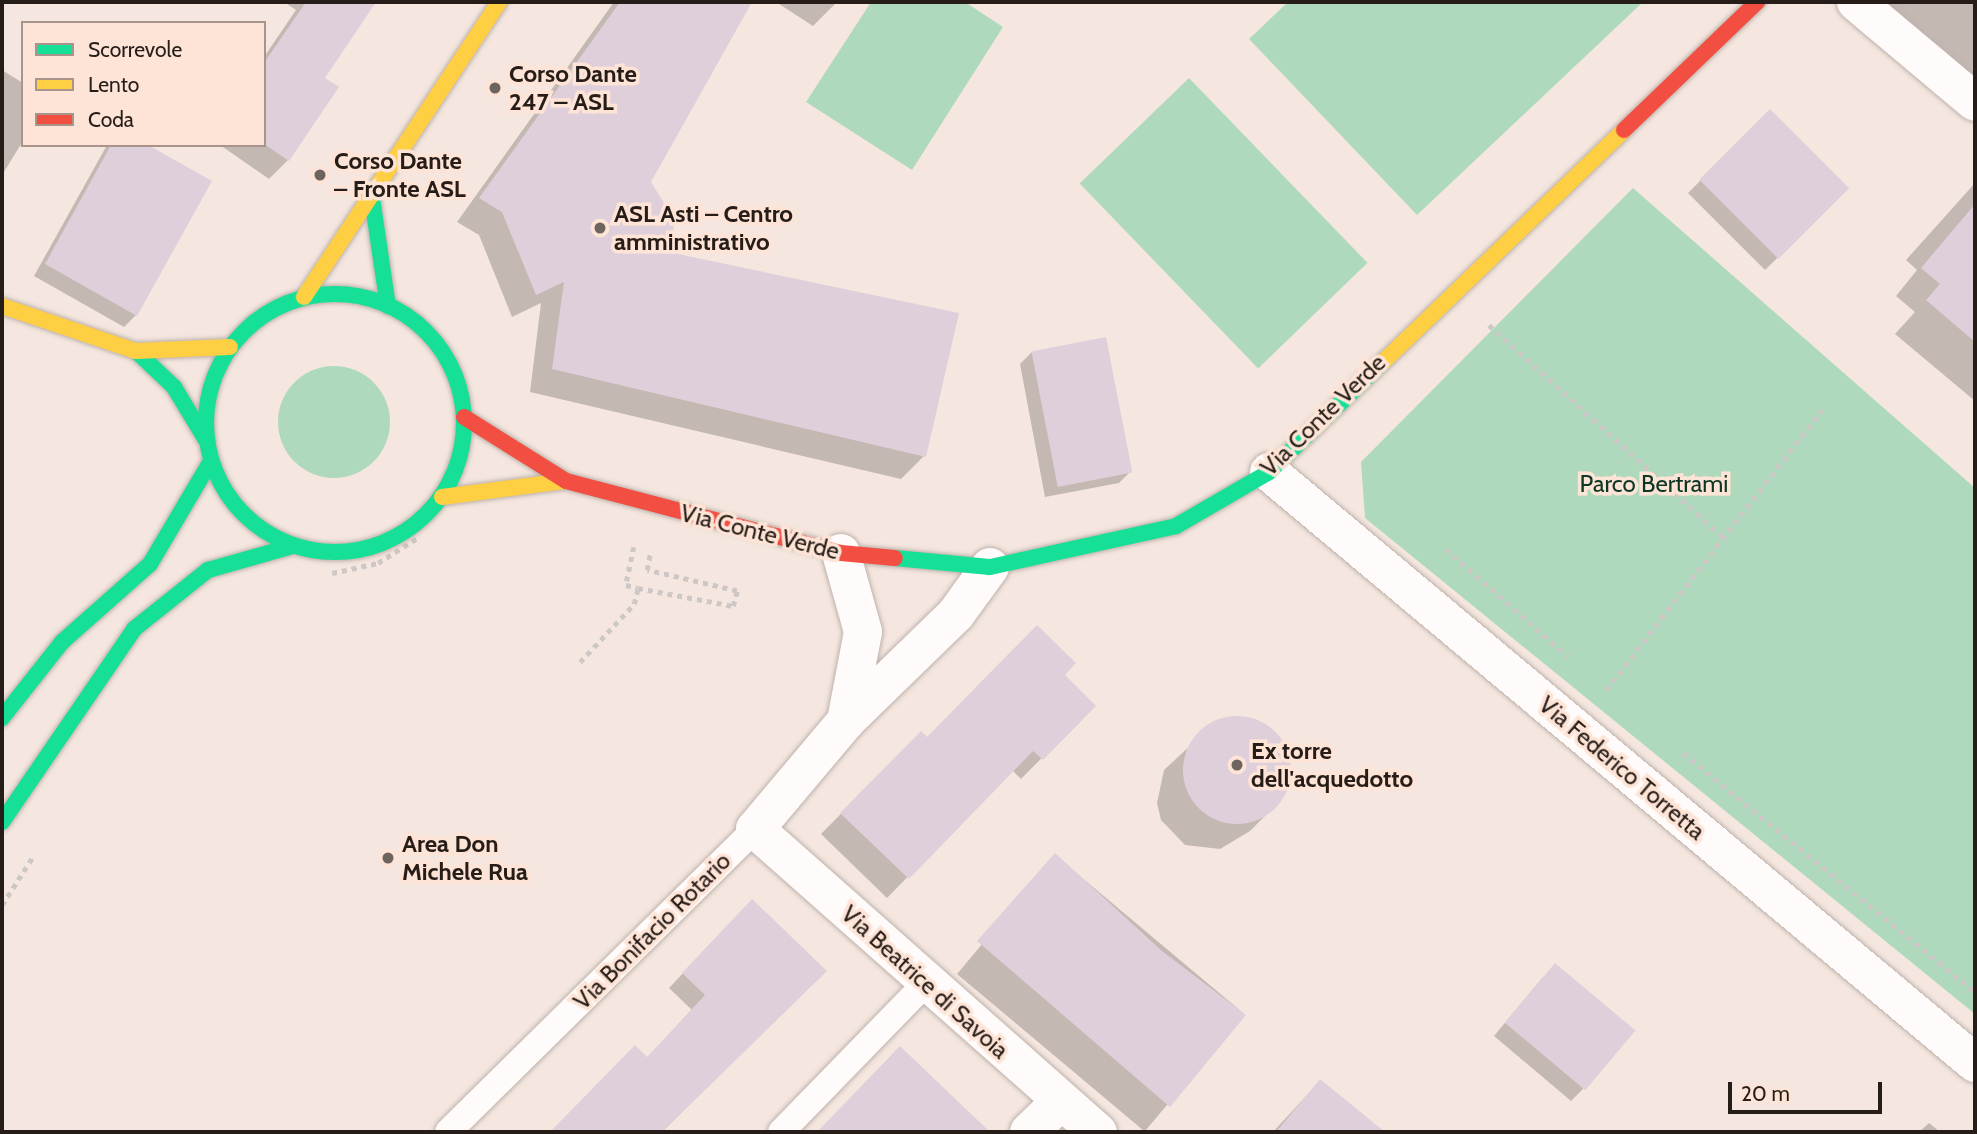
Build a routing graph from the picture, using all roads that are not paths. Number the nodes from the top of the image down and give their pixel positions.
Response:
1 (499, 2) edge
2 (1757, 2) edge
3 (1856, 2) edge
4 (1975, 102) edge
5 (372, 198) junction
6 (304, 297) junction
7 (2, 306) edge
8 (388, 306) junction
9 (230, 347) junction
10 (136, 351) junction
11 (464, 417) junction
12 (206, 440) junction
13 (211, 461) junction
14 (1269, 472) junction
15 (566, 481) junction
16 (442, 496) junction
17 (293, 546) junction
18 (841, 553) junction
19 (990, 567) junction
20 (2, 718) edge
21 (846, 721) junction
22 (2, 822) edge
23 (755, 829) junction
24 (925, 984) junction
25 (1975, 1063) edge
26 (1060, 1101) junction
27 (448, 1132) edge
28 (781, 1132) edge
29 (1029, 1132) edge
30 (1098, 1132) edge

1 - 5 street
2 - 14 street, Via Conte Verde
3 - 4 street
5 - 6 street
5 - 8 street
6 - 8 street
6 - 9 street
7 - 10 street
8 - 11 street
9 - 10 street
9 - 12 street
10 - 12 street
11 - 15 street, Via Conte Verde
11 - 16 street
12 - 13 street
13 - 17 street
13 - 20 street
14 - 19 street, Via Conte Verde
14 - 25 street, Via Federico Torretta
15 - 16 street, Via Conte Verde
15 - 18 street, Via Conte Verde
16 - 17 street
17 - 22 street
18 - 19 street, Via Conte Verde
18 - 21 street, Via Bonifacio Rotario
19 - 21 street, Via Bonifacio Rotario
21 - 23 street, Via Bonifacio Rotario
23 - 24 street, Via Beatrice di Savoia
23 - 27 lane, Via Bonifacio Rotario
24 - 26 street, Via Beatrice di Savoia
24 - 28 lane
26 - 29 street
26 - 30 street, Via Beatrice di Savoia

